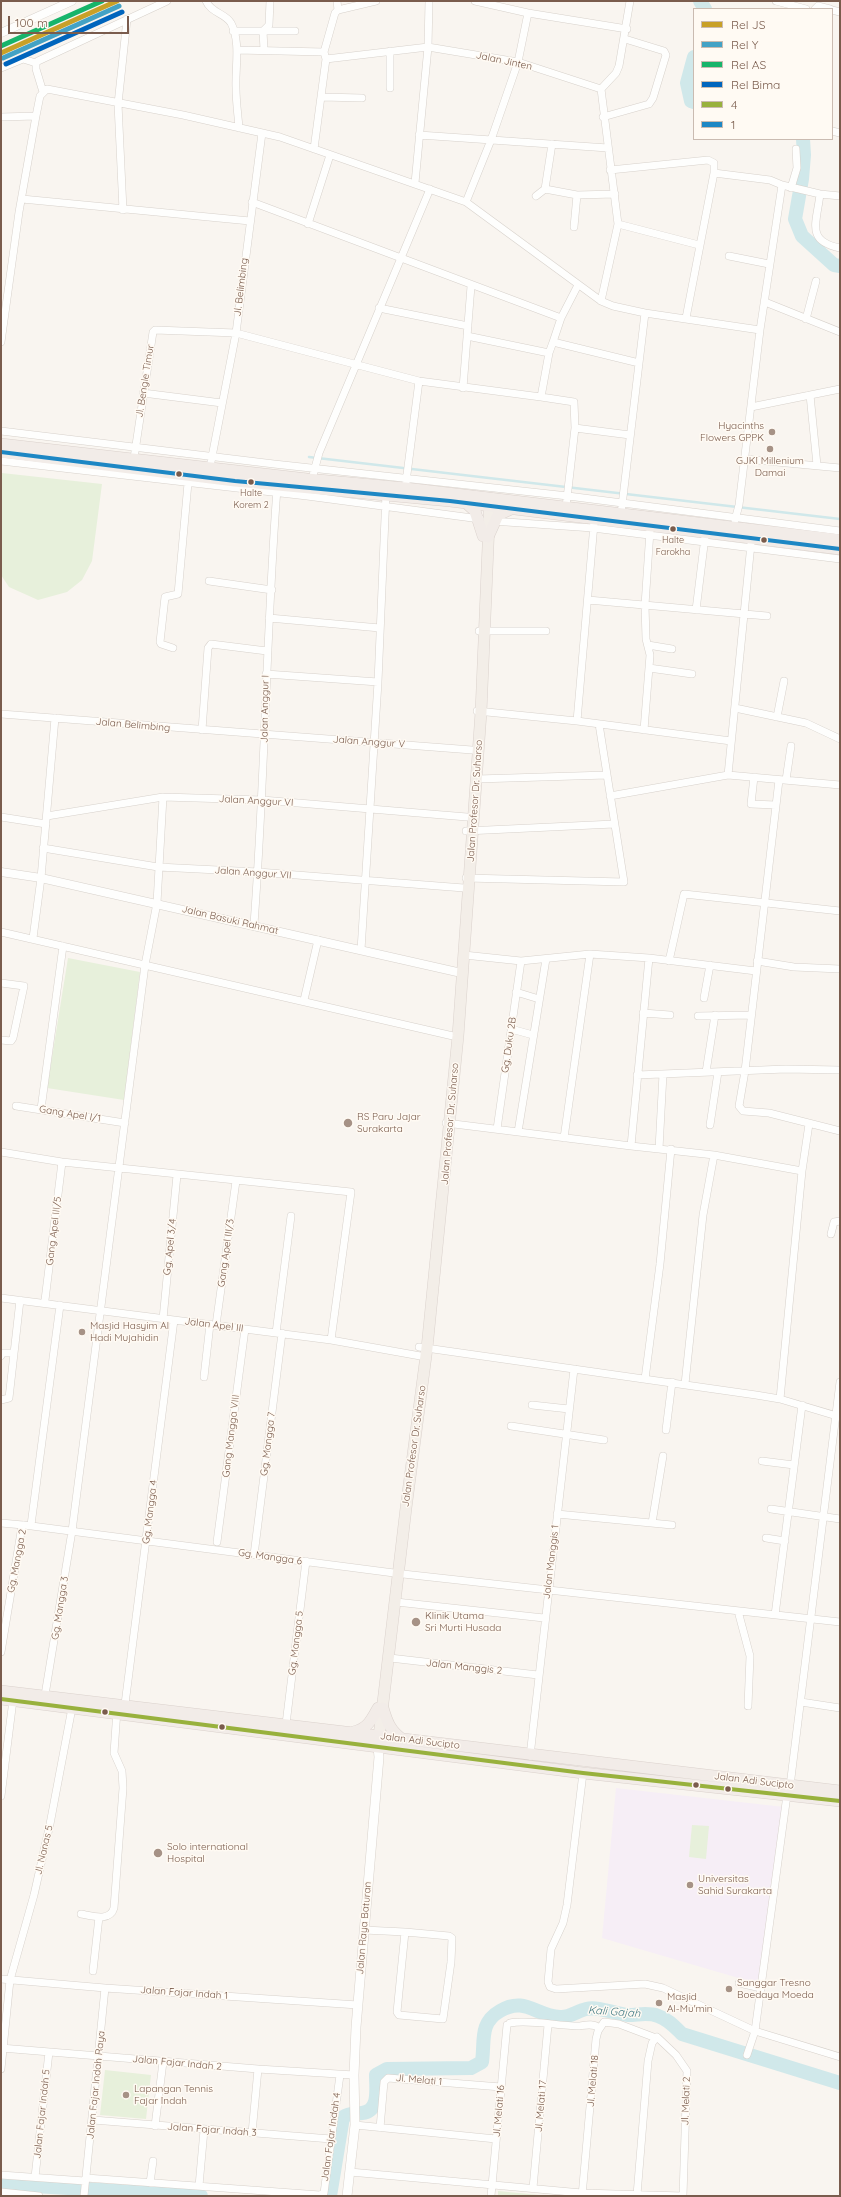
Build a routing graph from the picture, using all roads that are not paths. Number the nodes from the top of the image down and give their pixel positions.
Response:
1 (72, 1) edge
2 (167, 1) edge
3 (206, 1) edge
4 (270, 1) edge
5 (337, 1) edge
6 (376, 1) edge
7 (429, 1) edge
8 (478, 1) edge
9 (630, 1) edge
10 (776, 1) edge
11 (817, 5) edge
12 (788, 7) edge
13 (828, 8) edge
14 (338, 10) junction
15 (528, 13) junction
16 (127, 19) junction
17 (627, 29) junction
18 (233, 30) junction
19 (263, 31) junction
20 (295, 31) dead end
21 (1, 33) edge
22 (625, 39) junction
23 (428, 47) junction
24 (237, 50) junction
25 (264, 50) junction
26 (390, 51) junction
27 (325, 56) junction
28 (518, 62) junction
29 (36, 63) junction
30 (1, 68) edge
31 (390, 88) dead end
32 (601, 89) junction
33 (43, 92) junction
34 (322, 97) junction
35 (362, 98) dead end
36 (118, 104) junction
37 (36, 116) junction
38 (1, 117) edge
39 (604, 117) junction
40 (239, 128) junction
41 (262, 132) junction
42 (419, 135) junction
43 (491, 140) junction
44 (552, 144) junction
45 (608, 148) junction
46 (796, 149) dead end
47 (314, 150) junction
48 (330, 155) junction
49 (610, 170) junction
50 (714, 173) junction
51 (415, 184) junction
52 (782, 185) junction
53 (430, 189) junction
54 (545, 189) junction
55 (793, 189) junction
56 (614, 194) junction
57 (820, 194) junction
58 (577, 195) junction
59 (536, 196) dead end
60 (840, 196) edge
61 (22, 199) junction
62 (252, 202) junction
63 (466, 202) junction
64 (123, 210) junction
65 (250, 221) junction
66 (308, 224) junction
67 (618, 224) junction
68 (574, 227) dead end
69 (699, 245) junction
70 (840, 248) edge
71 (729, 256) dead end
72 (402, 258) junction
73 (770, 264) junction
74 (816, 281) dead end
75 (578, 285) junction
76 (471, 286) junction
77 (602, 301) junction
78 (765, 302) junction
79 (379, 308) junction
80 (645, 313) junction
81 (561, 318) junction
82 (686, 318) junction
83 (806, 319) junction
84 (468, 326) junction
85 (760, 330) junction
86 (840, 332) edge
87 (236, 333) junction
88 (467, 336) junction
89 (1, 342) edge
90 (553, 342) junction
91 (549, 353) junction
92 (639, 363) junction
93 (356, 365) junction
94 (419, 381) junction
95 (463, 388) junction
96 (840, 389) edge
97 (143, 393) junction
98 (810, 395) junction
99 (541, 397) junction
100 (222, 403) junction
101 (751, 407) junction
102 (575, 428) junction
103 (1, 431) edge
104 (630, 435) junction
105 (1, 444) edge
106 (135, 444) junction
107 (1, 452) edge
108 (134, 458) junction
109 (212, 458) junction
110 (745, 459) junction
111 (1, 461) edge
112 (316, 464) junction
113 (817, 465) junction
114 (840, 468) edge
115 (273, 469) junction
116 (188, 483) junction
117 (406, 483) junction
118 (262, 488) junction
119 (309, 488) junction
120 (277, 489) junction
121 (569, 489) junction
122 (386, 494) junction
123 (622, 504) junction
124 (566, 507) junction
125 (386, 508) junction
126 (486, 512) junction
127 (735, 520) junction
128 (594, 524) junction
129 (650, 531) junction
130 (840, 531) edge
131 (814, 532) junction
132 (485, 536) junction
133 (705, 537) junction
134 (751, 538) junction
135 (836, 549) edge
136 (840, 558) edge
137 (209, 581) dead end
138 (272, 590) junction
139 (588, 600) junction
140 (645, 605) junction
141 (696, 610) junction
142 (745, 615) junction
143 (767, 616) dead end
144 (269, 618) junction
145 (380, 628) junction
146 (482, 631) junction
147 (546, 631) dead end
148 (648, 645) junction
149 (173, 648) dead end
150 (672, 648) dead end
151 (267, 651) junction
152 (648, 668) junction
153 (266, 674) junction
154 (692, 674) dead end
155 (784, 681) dead end
156 (378, 682) junction
157 (735, 708) junction
158 (479, 711) junction
159 (1, 714) edge
160 (777, 717) junction
161 (55, 718) junction
162 (577, 721) junction
163 (599, 724) junction
164 (202, 730) junction
165 (644, 730) junction
166 (265, 734) junction
167 (840, 739) edge
168 (731, 741) junction
169 (374, 742) junction
170 (791, 746) dead end
171 (472, 750) junction
172 (607, 775) junction
173 (728, 775) junction
174 (754, 777) junction
175 (477, 779) junction
176 (782, 780) junction
177 (840, 785) edge
178 (610, 796) junction
179 (163, 797) junction
180 (262, 800) junction
181 (776, 805) junction
182 (370, 810) junction
183 (1, 817) edge
184 (467, 817) junction
185 (46, 820) junction
186 (614, 824) junction
187 (469, 831) junction
188 (43, 848) junction
189 (158, 867) junction
190 (1, 872) edge
191 (258, 872) junction
192 (42, 878) junction
193 (366, 880) junction
194 (466, 881) junction
195 (157, 903) junction
196 (763, 904) junction
197 (840, 911) edge
198 (254, 924) junction
199 (1, 932) edge
200 (33, 938) junction
201 (318, 940) junction
202 (63, 946) junction
203 (361, 950) junction
204 (462, 954) junction
205 (590, 954) junction
206 (649, 958) junction
207 (546, 959) junction
208 (521, 961) junction
209 (669, 961) junction
210 (757, 961) junction
211 (145, 965) junction
212 (710, 965) junction
213 (840, 969) edge
214 (756, 970) junction
215 (460, 972) junction
216 (1, 982) edge
217 (516, 992) junction
218 (704, 998) dead end
219 (539, 999) junction
220 (304, 1000) junction
221 (643, 1012) junction
222 (670, 1015) dead end
223 (715, 1015) junction
224 (751, 1015) junction
225 (698, 1016) dead end
226 (511, 1029) junction
227 (533, 1035) junction
228 (452, 1036) junction
229 (1, 1040) edge
230 (840, 1070) edge
231 (745, 1071) junction
232 (706, 1072) junction
233 (718, 1072) junction
234 (663, 1074) junction
235 (637, 1075) junction
236 (16, 1106) dead end
237 (41, 1109) junction
238 (125, 1123) junction
239 (447, 1123) junction
240 (810, 1124) junction
241 (710, 1125) dead end
242 (497, 1129) junction
243 (840, 1131) edge
244 (518, 1132) junction
245 (564, 1138) junction
246 (631, 1146) junction
247 (659, 1149) junction
248 (671, 1149) junction
249 (1, 1152) edge
250 (714, 1156) junction
251 (62, 1162) junction
252 (120, 1168) junction
253 (802, 1171) junction
254 (178, 1174) junction
255 (236, 1181) junction
256 (292, 1216) dead end
257 (840, 1221) edge
258 (831, 1234) dead end
259 (1, 1298) edge
260 (20, 1300) junction
261 (45, 1300) dead end
262 (60, 1305) junction
263 (99, 1311) junction
264 (163, 1319) junction
265 (174, 1320) junction
266 (213, 1324) junction
267 (245, 1329) junction
268 (279, 1333) junction
269 (331, 1340) junction
270 (423, 1352) junction
271 (13, 1353) junction
272 (1, 1356) edge
273 (574, 1369) junction
274 (204, 1377) dead end
275 (645, 1379) junction
276 (672, 1382) junction
277 (840, 1382) edge
278 (684, 1384) junction
279 (780, 1399) junction
280 (1, 1400) edge
281 (532, 1405) dead end
282 (802, 1405) junction
283 (570, 1409) junction
284 (838, 1416) edge
285 (511, 1426) dead end
286 (666, 1430) dead end
287 (566, 1434) junction
288 (604, 1440) dead end
289 (663, 1456) dead end
290 (762, 1461) dead end
291 (794, 1465) junction
292 (771, 1509) dead end
293 (789, 1512) junction
294 (557, 1514) junction
295 (823, 1516) junction
296 (840, 1518) edge
297 (1, 1523) edge
298 (652, 1523) junction
299 (23, 1525) junction
300 (31, 1525) junction
301 (672, 1525) dead end
302 (72, 1531) junction
303 (766, 1538) dead end
304 (147, 1540) junction
305 (785, 1541) junction
306 (217, 1542) dead end
307 (254, 1555) junction
308 (306, 1561) junction
309 (396, 1573) junction
310 (549, 1589) junction
311 (396, 1602) junction
312 (738, 1611) junction
313 (775, 1615) junction
314 (544, 1618) junction
315 (810, 1618) junction
316 (840, 1622) edge
317 (1, 1652) edge
318 (390, 1658) junction
319 (538, 1675) junction
320 (1, 1690) edge
321 (46, 1690) junction
322 (1, 1699) edge
323 (801, 1702) junction
324 (13, 1705) junction
325 (748, 1706) dead end
326 (120, 1707) junction
327 (380, 1708) junction
328 (840, 1708) edge
329 (71, 1713) junction
330 (286, 1724) junction
331 (350, 1733) junction
332 (403, 1739) junction
333 (377, 1744) junction
334 (530, 1756) junction
335 (583, 1772) junction
336 (788, 1790) junction
337 (840, 1791) edge
338 (1, 1796) edge
339 (840, 1801) edge
340 (81, 1914) dead end
341 (99, 1917) junction
342 (364, 1930) junction
343 (405, 1932) junction
344 (93, 1971) dead end
345 (1, 1979) edge
346 (10, 1980) junction
347 (739, 1983) dead end
348 (105, 1988) junction
349 (761, 1988) junction
350 (358, 2005) junction
351 (548, 2025) junction
352 (599, 2028) junction
353 (755, 2031) junction
354 (656, 2038) junction
355 (2, 2048) edge
356 (49, 2052) junction
357 (747, 2055) dead end
358 (98, 2056) junction
359 (840, 2057) edge
360 (162, 2062) junction
361 (1, 2068) edge
362 (258, 2070) junction
363 (340, 2075) junction
364 (354, 2075) junction
365 (501, 2087) junction
366 (93, 2120) junction
367 (355, 2123) junction
368 (155, 2126) junction
369 (380, 2128) junction
370 (204, 2130) junction
371 (252, 2133) junction
372 (331, 2139) junction
373 (496, 2139) junction
374 (153, 2162) dead end
375 (350, 2172) junction
376 (1, 2175) edge
377 (35, 2177) junction
378 (85, 2180) junction
379 (150, 2183) junction
380 (492, 2184) junction
381 (199, 2186) junction
382 (533, 2188) junction
383 (1, 2192) edge
384 (582, 2195) edge
385 (637, 2195) junction
386 (39, 2196) edge
387 (84, 2196) edge
388 (347, 2196) edge
389 (491, 2196) edge

1 - 21 street
2 - 16 street
3 - 18 street
4 - 19 street
5 - 14 street
6 - 14 street
7 - 23 street
8 - 15 street
9 - 17 street
10 - 12 street
11 - 13 street
14 - 27 street
15 - 17 street
15 - 28 street
16 - 29 street
16 - 36 street
17 - 22 street
18 - 19 street
18 - 24 street
19 - 20 street
19 - 25 street
22 - 32 street
22 - 39 street
23 - 26 street, Jalan Jinten
23 - 28 street, Jalan Jinten
23 - 42 street
24 - 25 street, Jalan Jinten
24 - 40 street
25 - 27 street, Jalan Jinten
26 - 27 street, Jalan Jinten
26 - 31 street
27 - 34 street
28 - 32 street, Jalan Jinten
28 - 43 street
29 - 30 street
29 - 33 street
32 - 39 street
33 - 36 street
33 - 37 street
34 - 35 street
34 - 47 street
36 - 40 street
36 - 64 street
37 - 38 street
37 - 61 street
39 - 45 street
40 - 41 street
41 - 47 street
41 - 62 street, Jl. Belimbing
42 - 43 street
42 - 51 street
43 - 44 street
43 - 63 street
44 - 45 street
44 - 54 street
45 - 49 street
46 - 55 street
47 - 48 street
48 - 51 street
48 - 66 street
49 - 50 street
49 - 56 street
50 - 52 street
50 - 69 street
51 - 53 street
52 - 55 street
52 - 73 street
53 - 63 street
53 - 72 street
54 - 58 street
54 - 59 street
55 - 57 street
56 - 58 street
56 - 67 street
57 - 60 street
57 - 70 street
58 - 68 street
61 - 64 street
61 - 89 street
62 - 65 street, Jl. Belimbing
62 - 66 street
63 - 75 street
64 - 65 street
65 - 87 street, Jl. Belimbing
66 - 72 street
67 - 69 street
67 - 77 street
69 - 82 street
71 - 73 street
72 - 76 street
72 - 79 street
73 - 78 street
74 - 83 street
75 - 77 street
75 - 81 street
76 - 81 street
76 - 84 street
77 - 80 street
78 - 83 street
78 - 85 street
79 - 84 street
79 - 93 street
80 - 82 street
80 - 92 street
81 - 90 street
82 - 85 street
83 - 86 street
84 - 88 street
85 - 101 street
87 - 93 street
87 - 97 street, Jl. Bengle Timur
87 - 100 street, Jl. Belimbing
88 - 91 street
88 - 95 street
90 - 91 street
90 - 92 street
91 - 99 street
92 - 104 street
93 - 94 street
93 - 112 street
94 - 95 street
94 - 117 street
95 - 99 street
96 - 98 street
97 - 100 street
97 - 106 street, Jl. Bengle Timur
98 - 101 street
98 - 113 street
99 - 102 street
100 - 109 street, Jl. Belimbing
101 - 110 street
102 - 104 street
102 - 121 street
103 - 106 street
104 - 123 street
105 - 108 highway
106 - 108 street, Jl. Bengle Timur
106 - 109 street
107 - 118 highway
108 - 109 highway
109 - 115 highway
110 - 113 street
110 - 127 street
111 - 116 street
112 - 115 street
112 - 117 street
112 - 119 street
113 - 114 street
115 - 119 highway
116 - 118 street
116 - 149 street
117 - 119 highway
117 - 121 street
117 - 126 highway
118 - 120 highway
119 - 120 highway
119 - 122 highway
119 - 125 street
120 - 138 street, Jalan Anggur I
121 - 123 street
121 - 124 street
122 - 125 street
122 - 126 highway
123 - 124 highway
123 - 127 highway
124 - 126 highway
125 - 126 street
125 - 145 street
126 - 128 street
126 - 128 highway
126 - 132 highway
126 - 132 highway
127 - 131 street
127 - 134 highway
128 - 129 highway
128 - 139 street
129 - 133 highway
129 - 140 street
130 - 131 street
131 - 134 highway
131 - 135 highway
132 - 146 main road, Jalan Profesor Dr. Suharso
133 - 134 highway
133 - 141 street
134 - 135 highway
134 - 142 street
135 - 136 street
137 - 138 street
138 - 144 street, Jalan Anggur I
139 - 140 street
139 - 162 street
140 - 141 street
140 - 148 street
141 - 142 street
142 - 143 street
142 - 157 street
144 - 145 street
144 - 151 street, Jalan Anggur I
145 - 156 street
146 - 147 street
146 - 158 main road, Jalan Profesor Dr. Suharso
148 - 150 street
148 - 152 street
151 - 153 street, Jalan Anggur I
151 - 164 street
152 - 154 street
152 - 165 street
153 - 156 street
153 - 166 street, Jalan Anggur I
155 - 160 street
156 - 169 street
157 - 160 street
157 - 168 street
158 - 162 street
158 - 171 main road, Jalan Profesor Dr. Suharso
158 - 175 main road, Jalan Profesor Dr. Suharso
159 - 161 street, Jalan Belimbing
160 - 167 street
161 - 164 street, Jalan Belimbing
161 - 185 street
162 - 163 street
163 - 165 street
163 - 172 street
164 - 166 street, Jalan Belimbing
165 - 168 street
166 - 169 street, Jalan Anggur V
166 - 180 street, Jalan Anggur I
168 - 173 street
169 - 171 street, Jalan Anggur V
169 - 182 street
170 - 176 street
171 - 184 main road, Jalan Profesor Dr. Suharso
172 - 175 street
172 - 178 street
173 - 174 street
173 - 178 street
174 - 176 street
174 - 181 street
175 - 187 main road, Jalan Profesor Dr. Suharso
176 - 177 street
176 - 181 street
178 - 186 street
179 - 180 street, Jalan Anggur VI
179 - 185 street, Jalan Anggur VI
179 - 189 street, Gg. Mangga 3
180 - 182 street, Jalan Anggur VI
180 - 191 street, Jalan Anggur I
181 - 196 street
182 - 184 street, Jalan Anggur VI
182 - 193 street
183 - 185 street, Jalan Anggur VI
184 - 187 main road, Jalan Profesor Dr. Suharso
185 - 188 street
186 - 187 street
186 - 194 street, Jalan Anggur VII
187 - 194 main road, Jalan Profesor Dr. Suharso
188 - 189 street, Jalan Anggur VII
188 - 192 street
189 - 191 street, Jalan Anggur VII
189 - 195 street, Gg. Mangga 3
190 - 192 street, Jalan Basuki Rahmat
191 - 193 street, Jalan Anggur VII
191 - 198 street, Jalan Anggur I
192 - 195 street, Jalan Basuki Rahmat
192 - 200 street
193 - 194 street, Jalan Anggur VII
193 - 203 street
194 - 204 main road, Jalan Profesor Dr. Suharso
195 - 198 street, Jalan Basuki Rahmat
195 - 211 street, Gg. Mangga 3
196 - 197 street
196 - 209 street
196 - 210 street
198 - 201 street, Jalan Basuki Rahmat
199 - 200 street
200 - 202 street
201 - 203 street, Jalan Basuki Rahmat
201 - 220 street
202 - 211 street
202 - 237 street
203 - 215 street, Jalan Basuki Rahmat
204 - 208 street
204 - 215 main road, Jalan Profesor Dr. Suharso
205 - 206 street
205 - 207 street
205 - 245 street
206 - 209 street
206 - 221 street
207 - 208 street
207 - 219 street
208 - 217 street, Gg. Duku 2B
209 - 212 street
210 - 213 street
210 - 214 street
211 - 220 street
211 - 238 street, Gg. Mangga 3
212 - 214 street
212 - 218 street
214 - 224 street
215 - 228 main road, Jalan Profesor Dr. Suharso
215 - 239 main road, Jalan Profesor Dr. Suharso
216 - 229 street
217 - 219 street
217 - 226 street, Gg. Duku 2B
219 - 227 street
220 - 228 street
221 - 222 street
221 - 235 street
223 - 224 street
223 - 225 street
223 - 232 street
224 - 231 street
226 - 227 street
226 - 242 street, Gg. Duku 2B
227 - 244 street
228 - 239 main road, Jalan Profesor Dr. Suharso
230 - 231 street
231 - 233 street
231 - 240 street
232 - 233 street
232 - 234 street
233 - 241 street
234 - 235 street
234 - 247 street
235 - 246 street
236 - 237 street, Gang Apel I/1
237 - 238 street, Gang Apel I/1
238 - 252 street, Gg. Mangga 3
239 - 242 street
239 - 270 main road, Jalan Profesor Dr. Suharso
240 - 243 street
240 - 253 street
242 - 244 street
244 - 245 street
245 - 246 street
246 - 247 street
247 - 248 street
248 - 250 street
248 - 275 street
249 - 251 street
250 - 253 street
250 - 278 street
251 - 252 street
251 - 261 street, Gang Apel III/5
252 - 254 street
252 - 263 street, Gg. Mangga 3
253 - 279 street
254 - 255 street
254 - 264 street, Gg. Apel 3/4
255 - 266 street, Gang Apel III/3
255 - 269 street
256 - 268 street, Gg. Mangga 7
257 - 258 street
259 - 260 street, Jalan Apel III
260 - 262 street, Jalan Apel III
260 - 271 street
262 - 263 street, Jalan Apel III
262 - 300 street
263 - 264 street, Jalan Apel III
263 - 302 street, Gg. Mangga 3
264 - 265 street, Jalan Apel III
265 - 266 street, Jalan Apel III
265 - 304 street, Gg. Mangga 4
266 - 267 street, Jalan Apel III
266 - 274 street, Gang Apel III/3
267 - 268 street, Jalan Apel III
267 - 306 street, Gang Mangga VIII
268 - 269 street, Jalan Apel III
268 - 307 street, Gg. Mangga 7
269 - 270 street, Jalan Apel III
270 - 273 street, Jalan Apel III
270 - 309 main road, Jalan Profesor Dr. Suharso
271 - 272 street
271 - 280 street
273 - 275 street, Jalan Apel III
273 - 283 street, Jalan Manggis 1
275 - 276 street, Jalan Apel III
276 - 278 street, Jalan Apel III
276 - 286 street
277 - 284 street
278 - 279 street, Jalan Apel III
279 - 282 street, Jalan Apel III
281 - 283 street
282 - 284 street, Jalan Apel III
282 - 291 street
283 - 287 street, Jalan Manggis 1
284 - 295 street
285 - 287 street
287 - 288 street
287 - 294 street, Jalan Manggis 1
289 - 298 street
290 - 291 street
291 - 293 street
292 - 293 street
293 - 295 street
293 - 305 street
294 - 298 street
294 - 310 street, Jalan Manggis 1
295 - 296 street
295 - 315 street
297 - 299 street
298 - 301 street
299 - 300 street, Gg. Mangga 2
299 - 317 street, Gg. Mangga 2
300 - 302 street, Gg. Mangga 2
302 - 304 street, Gg. Mangga 6
302 - 321 street, Gg. Mangga 3
303 - 305 street
304 - 307 street, Gg. Mangga 6
304 - 326 street, Gg. Mangga 4
305 - 313 street
307 - 308 street, Gg. Mangga 6
308 - 309 street, Gg. Mangga 6
308 - 330 street, Gg. Mangga 5
309 - 310 street, Gg. Mangga 6
309 - 311 main road, Jalan Profesor Dr. Suharso
309 - 327 main road, Jalan Profesor Dr. Suharso
310 - 312 street, Gg. Mangga 6
310 - 314 street, Jalan Manggis 1
311 - 314 street
311 - 318 main road, Jalan Profesor Dr. Suharso
312 - 313 street, Gg. Mangga 6
312 - 325 street
313 - 315 street, Gg. Mangga 6
314 - 319 street, Jalan Manggis 1
315 - 316 street, Gg. Mangga 6
315 - 323 street
318 - 319 street, Jalan Manggis 2
318 - 327 main road, Jalan Profesor Dr. Suharso
319 - 334 street, Jalan Manggis 1
320 - 321 highway, Jalan Adi Sucipto
321 - 326 highway, Jalan Adi Sucipto
322 - 324 highway, Jalan Adi Sucipto
323 - 328 street
323 - 336 street
324 - 329 highway, Jalan Adi Sucipto
324 - 338 street
326 - 329 highway, Jalan Adi Sucipto
326 - 330 highway, Jalan Adi Sucipto
326 - 333 highway, Jalan Adi Sucipto
326 - 341 street, Gg. Mangga 4
327 - 331 highway
327 - 332 highway
327 - 333 main road, Jalan Profesor Dr. Suharso
329 - 346 street, Jl. Nanas 5
330 - 331 highway, Jalan Adi Sucipto
331 - 333 highway, Jalan Adi Sucipto
332 - 333 highway, Jalan Adi Sucipto
332 - 334 highway, Jalan Adi Sucipto
333 - 335 highway, Jalan Adi Sucipto
333 - 342 main road, Jalan Raya Baturan
334 - 336 highway, Jalan Adi Sucipto
335 - 336 highway, Jalan Adi Sucipto
335 - 353 street
336 - 337 highway, Jalan Adi Sucipto
336 - 339 highway, Jalan Adi Sucipto
336 - 349 street
340 - 341 street
341 - 344 street
342 - 343 street
342 - 350 main road, Jalan Raya Baturan
343 - 343 street
345 - 346 street, Jalan Fajar Indah 1
346 - 348 street, Jalan Fajar Indah 1
346 - 355 street, Jl. Nanas 5
347 - 349 street
348 - 350 street, Jalan Fajar Indah 1
348 - 358 street, Jalan Fajar Indah Raya
349 - 353 street
350 - 364 main road, Jalan Raya Baturan
351 - 352 street
351 - 365 street, Jl. Melati 16
351 - 382 street, Jl. Melati 17
352 - 354 street
352 - 384 street, Jl. Melati 18
353 - 357 street
353 - 359 street
354 - 385 street
354 - 385 street, Jl. Melati 2
355 - 356 street, Jalan Fajar Indah 2
355 - 361 street, Jl. Nanas 5
356 - 358 street, Jalan Fajar Indah 2
356 - 377 street, Jalan Fajar Indah 5
358 - 360 street, Jalan Fajar Indah 2
358 - 366 street, Jalan Fajar Indah Raya
360 - 362 street, Jalan Fajar Indah 2
360 - 368 street
362 - 363 street, Jalan Fajar Indah 2
362 - 371 street
363 - 364 street, Jalan Fajar Indah 2
363 - 372 street, Jalan Fajar Indah 4
364 - 367 main road, Jalan Raya Baturan
365 - 369 street, Jl. Melati 1
365 - 373 street, Jl. Melati 16
366 - 368 street, Jalan Fajar Indah 3
366 - 378 street, Jalan Fajar Indah Raya
367 - 369 street
367 - 375 main road, Jalan Raya Baturan
368 - 370 street, Jalan Fajar Indah 3
369 - 373 street
370 - 371 street, Jalan Fajar Indah 3
370 - 381 street
371 - 372 street, Jalan Fajar Indah 3
372 - 381 street, Jalan Fajar Indah 4
373 - 380 street, Jl. Melati 16
374 - 379 street
375 - 380 street, Jl. Melati 2
375 - 388 main road, Jalan Raya Baturan
376 - 377 street, Jalan Fajar Indah 4
377 - 378 street, Jalan Fajar Indah 4
378 - 379 street, Jalan Fajar Indah 4
378 - 387 street, Jalan Fajar Indah Raya
379 - 381 street, Jalan Fajar Indah 4
380 - 382 street, Jl. Melati 2
380 - 389 street, Jl. Melati 16
382 - 384 street, Jl. Melati 2
383 - 386 street
384 - 385 street, Jl. Melati 2

